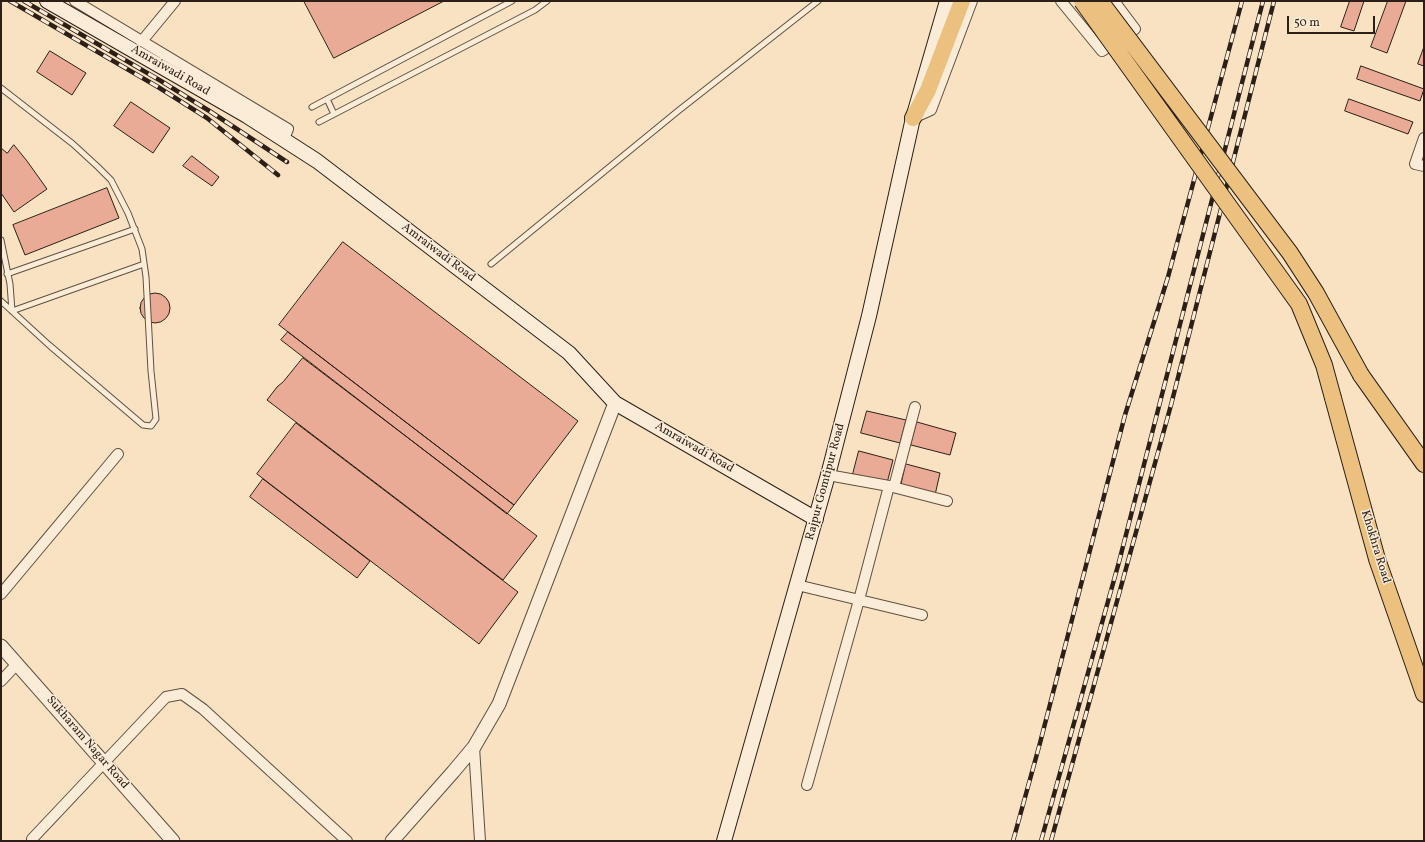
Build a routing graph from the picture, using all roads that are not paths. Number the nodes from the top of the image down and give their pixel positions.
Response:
1 (47, 1) edge
2 (75, 1) edge
3 (175, 1) edge
4 (512, 1) edge
5 (546, 1) edge
6 (818, 1) edge
7 (947, 1) edge
8 (962, 1) edge
9 (972, 1) edge
10 (1061, 1) edge
11 (1082, 1) edge
12 (1100, 1) edge
13 (1114, 1) edge
14 (142, 42) junction
15 (1, 88) edge
16 (328, 99) junction
17 (312, 107) dead end
18 (334, 114) junction
19 (913, 118) junction
20 (319, 122) dead end
21 (1424, 138) edge
22 (284, 139) junction
23 (1424, 166) edge
24 (135, 229) junction
25 (1, 240) edge
26 (144, 264) junction
27 (491, 264) dead end
28 (7, 274) junction
29 (1, 301) edge
30 (12, 311) junction
31 (615, 403) junction
32 (915, 407) dead end
33 (118, 454) dead end
34 (1424, 464) edge
35 (828, 475) junction
36 (891, 487) junction
37 (947, 501) dead end
38 (816, 519) junction
39 (797, 585) junction
40 (1, 594) edge
41 (859, 600) junction
42 (922, 615) dead end
43 (1, 646) edge
44 (17, 664) junction
45 (1, 681) edge
46 (1424, 694) edge
47 (474, 747) junction
48 (104, 762) junction
49 (807, 784) dead end
50 (32, 838) dead end
51 (173, 841) edge
52 (347, 841) edge
53 (392, 841) edge
54 (480, 841) edge
55 (724, 841) edge

1 - 22 main road, Amraiwadi Road
2 - 14 street
3 - 14 street
4 - 16 lane
5 - 18 lane
6 - 27 lane
7 - 19 main road, Rajpur Gomtipur Road
8 - 19 main road
9 - 19 street
10 - 13 street
11 - 46 main road, Khokhra Road, bridge
12 - 34 main road, bridge
14 - 22 street
15 - 24 lane
16 - 17 lane
16 - 18 lane
18 - 20 lane
19 - 35 main road, Rajpur Gomtipur Road
21 - 23 street
22 - 31 main road, Amraiwadi Road
24 - 26 lane
24 - 28 lane
25 - 28 lane
26 - 30 lane
26 - 30 lane
28 - 30 lane
29 - 30 lane
31 - 38 main road, Amraiwadi Road
31 - 47 street
32 - 36 street
33 - 40 street
35 - 36 street
35 - 38 main road, Rajpur Gomtipur Road
36 - 37 street
36 - 41 street
38 - 39 main road, Rajpur Gomtipur Road
39 - 41 street
39 - 55 main road, Rajpur Gomtipur Road
41 - 42 street
41 - 49 street
43 - 44 street, Sukharam Nagar Road
44 - 45 street
44 - 48 street, Sukharam Nagar Road
47 - 53 street
47 - 54 street
48 - 50 street
48 - 51 street, Sukharam Nagar Road
48 - 52 street

